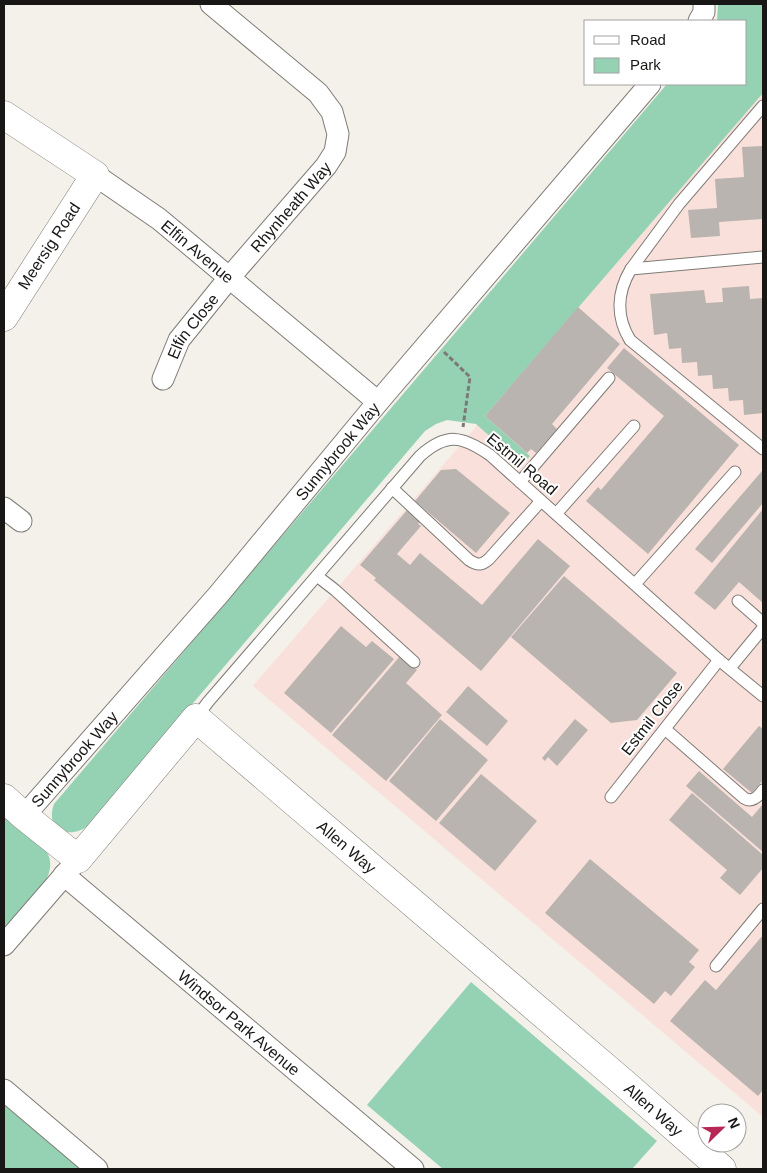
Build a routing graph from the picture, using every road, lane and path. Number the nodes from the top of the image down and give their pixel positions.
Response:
1 (211, 4) edge
2 (704, 4) edge
3 (700, 20) edge
4 (649, 85) edge
5 (763, 106) edge
6 (4, 115) edge
7 (95, 175) junction
8 (763, 257) edge
9 (631, 269) junction
10 (230, 278) junction
11 (4, 317) edge
12 (432, 339) junction
13 (609, 378) dead end
14 (163, 379) dead end
15 (378, 402) junction
16 (634, 426) dead end
17 (461, 440) junction
18 (763, 449) edge
19 (735, 472) dead end
20 (520, 482) junction
21 (392, 488) junction
22 (541, 500) junction
23 (4, 508) edge
24 (556, 514) junction
25 (22, 521) dead end
26 (317, 576) junction
27 (635, 584) junction
28 (738, 601) dead end
29 (763, 626) edge
30 (720, 660) junction
31 (414, 662) dead end
32 (730, 668) junction
33 (763, 696) edge
34 (196, 718) junction
35 (665, 729) junction
36 (763, 790) edge
37 (611, 797) dead end
38 (4, 798) edge
39 (24, 816) junction
40 (71, 867) junction
41 (763, 909) edge
42 (4, 945) edge
43 (716, 966) dead end
44 (4, 1090) edge
45 (96, 1169) edge
46 (413, 1169) edge
47 (722, 1169) edge

1 - 10 street, Rhynheath Way
2 - 3 street
4 - 12 street, Sunnybrook Way
5 - 9 lane
6 - 7 street, Elfin Avenue
7 - 10 street, Elfin Avenue
7 - 11 street, Meersig Road
8 - 9 lane
9 - 18 lane
10 - 14 street, Elfin Close
10 - 15 street, Elfin Avenue
12 - 15 street, Sunnybrook Way
12 - 17 path
13 - 20 lane
15 - 39 street, Sunnybrook Way
16 - 24 lane
17 - 20 lane, Estmil Road
17 - 21 lane, Estmil Road
19 - 27 lane
20 - 22 lane, Estmil Road
21 - 22 lane
21 - 26 lane, Estmil Road
22 - 24 lane, Estmil Road
23 - 25 street
24 - 27 lane, Estmil Road
26 - 31 lane
26 - 34 lane, Estmil Road
27 - 30 lane, Estmil Road
28 - 29 lane
29 - 32 lane
30 - 32 lane, Estmil Road
30 - 35 lane, Estmil Close
32 - 33 lane, Estmil Road
34 - 40 street
34 - 47 street, Allen Way
35 - 36 lane
35 - 37 lane, Estmil Close
38 - 39 street
39 - 40 street
40 - 42 street
40 - 46 street, Windsor Park Avenue
41 - 43 lane
44 - 45 street

